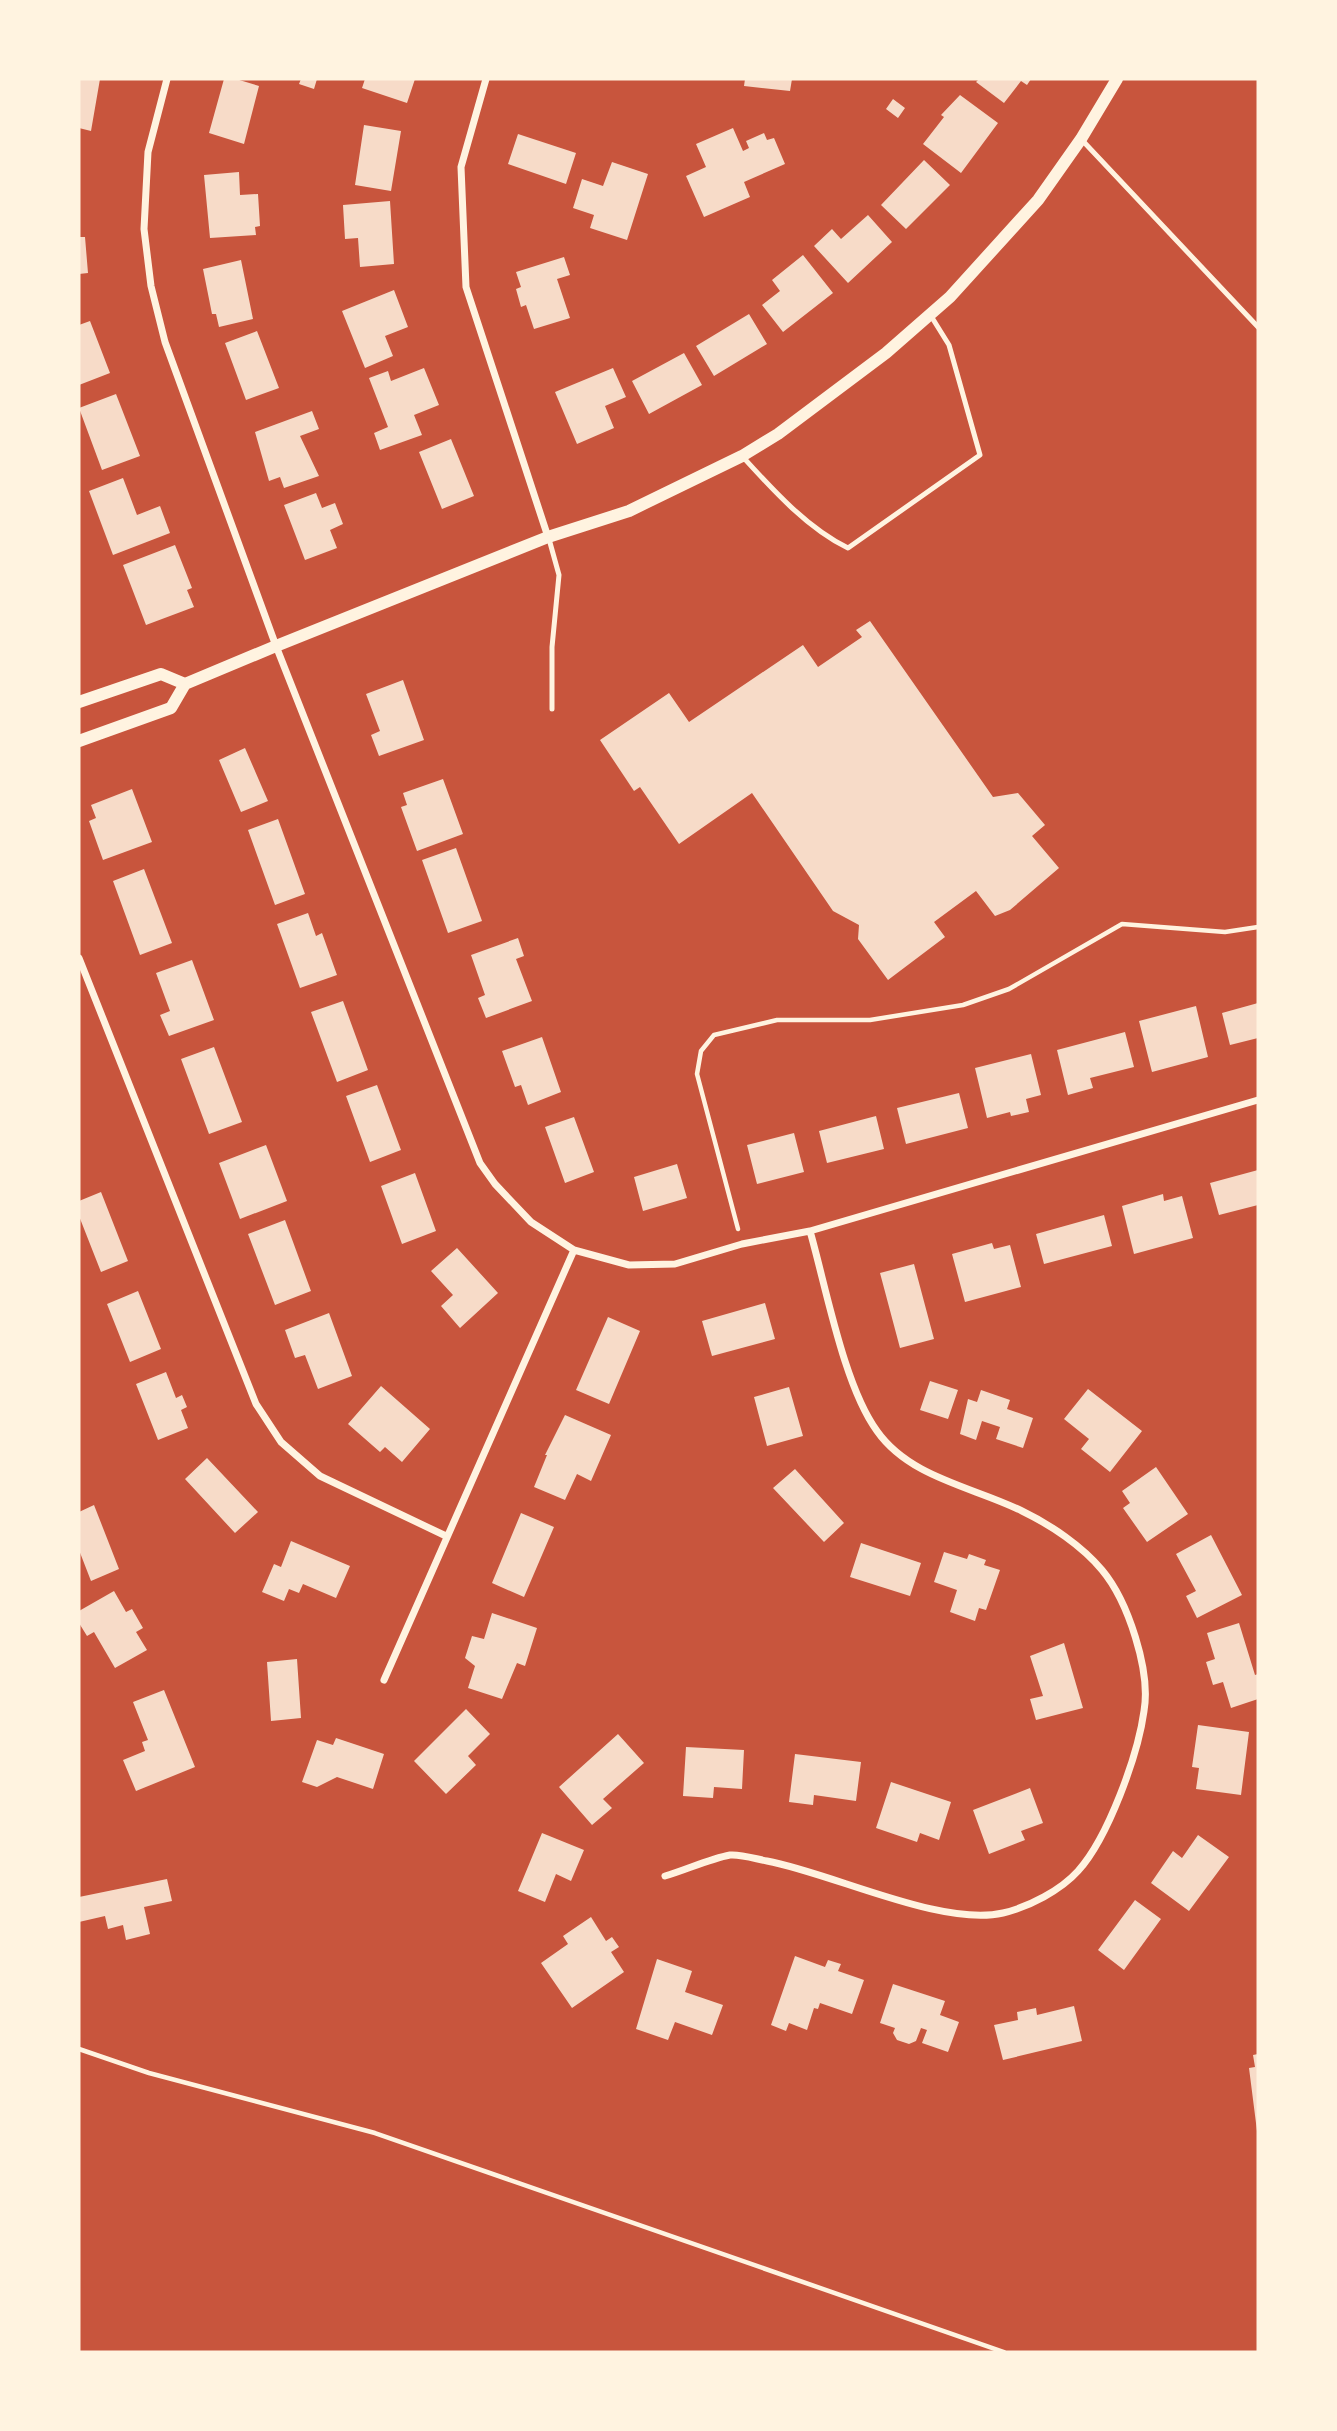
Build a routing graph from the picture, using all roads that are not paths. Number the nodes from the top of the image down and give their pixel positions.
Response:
1 (167, 79) edge
2 (486, 79) edge
3 (1117, 79) edge
4 (1081, 139) junction
5 (931, 314) junction
6 (1258, 327) edge
7 (742, 456) junction
8 (548, 537) junction
9 (276, 646) junction
10 (185, 684) junction
11 (79, 702) edge
12 (552, 709) dead end
13 (79, 741) edge
14 (79, 958) edge
15 (1258, 1100) edge
16 (810, 1231) junction
17 (574, 1250) junction
18 (446, 1536) junction
19 (384, 1680) dead end
20 (665, 1877) dead end

1 - 9 street
2 - 8 street
3 - 4 street
4 - 5 street
4 - 6 lane
5 - 7 street
5 - 7 lane
7 - 8 street
8 - 9 street
8 - 12 lane
9 - 10 street
9 - 17 street
10 - 11 street
10 - 13 street
14 - 18 street
15 - 16 street
16 - 17 street
16 - 20 street
17 - 18 street
18 - 19 street

